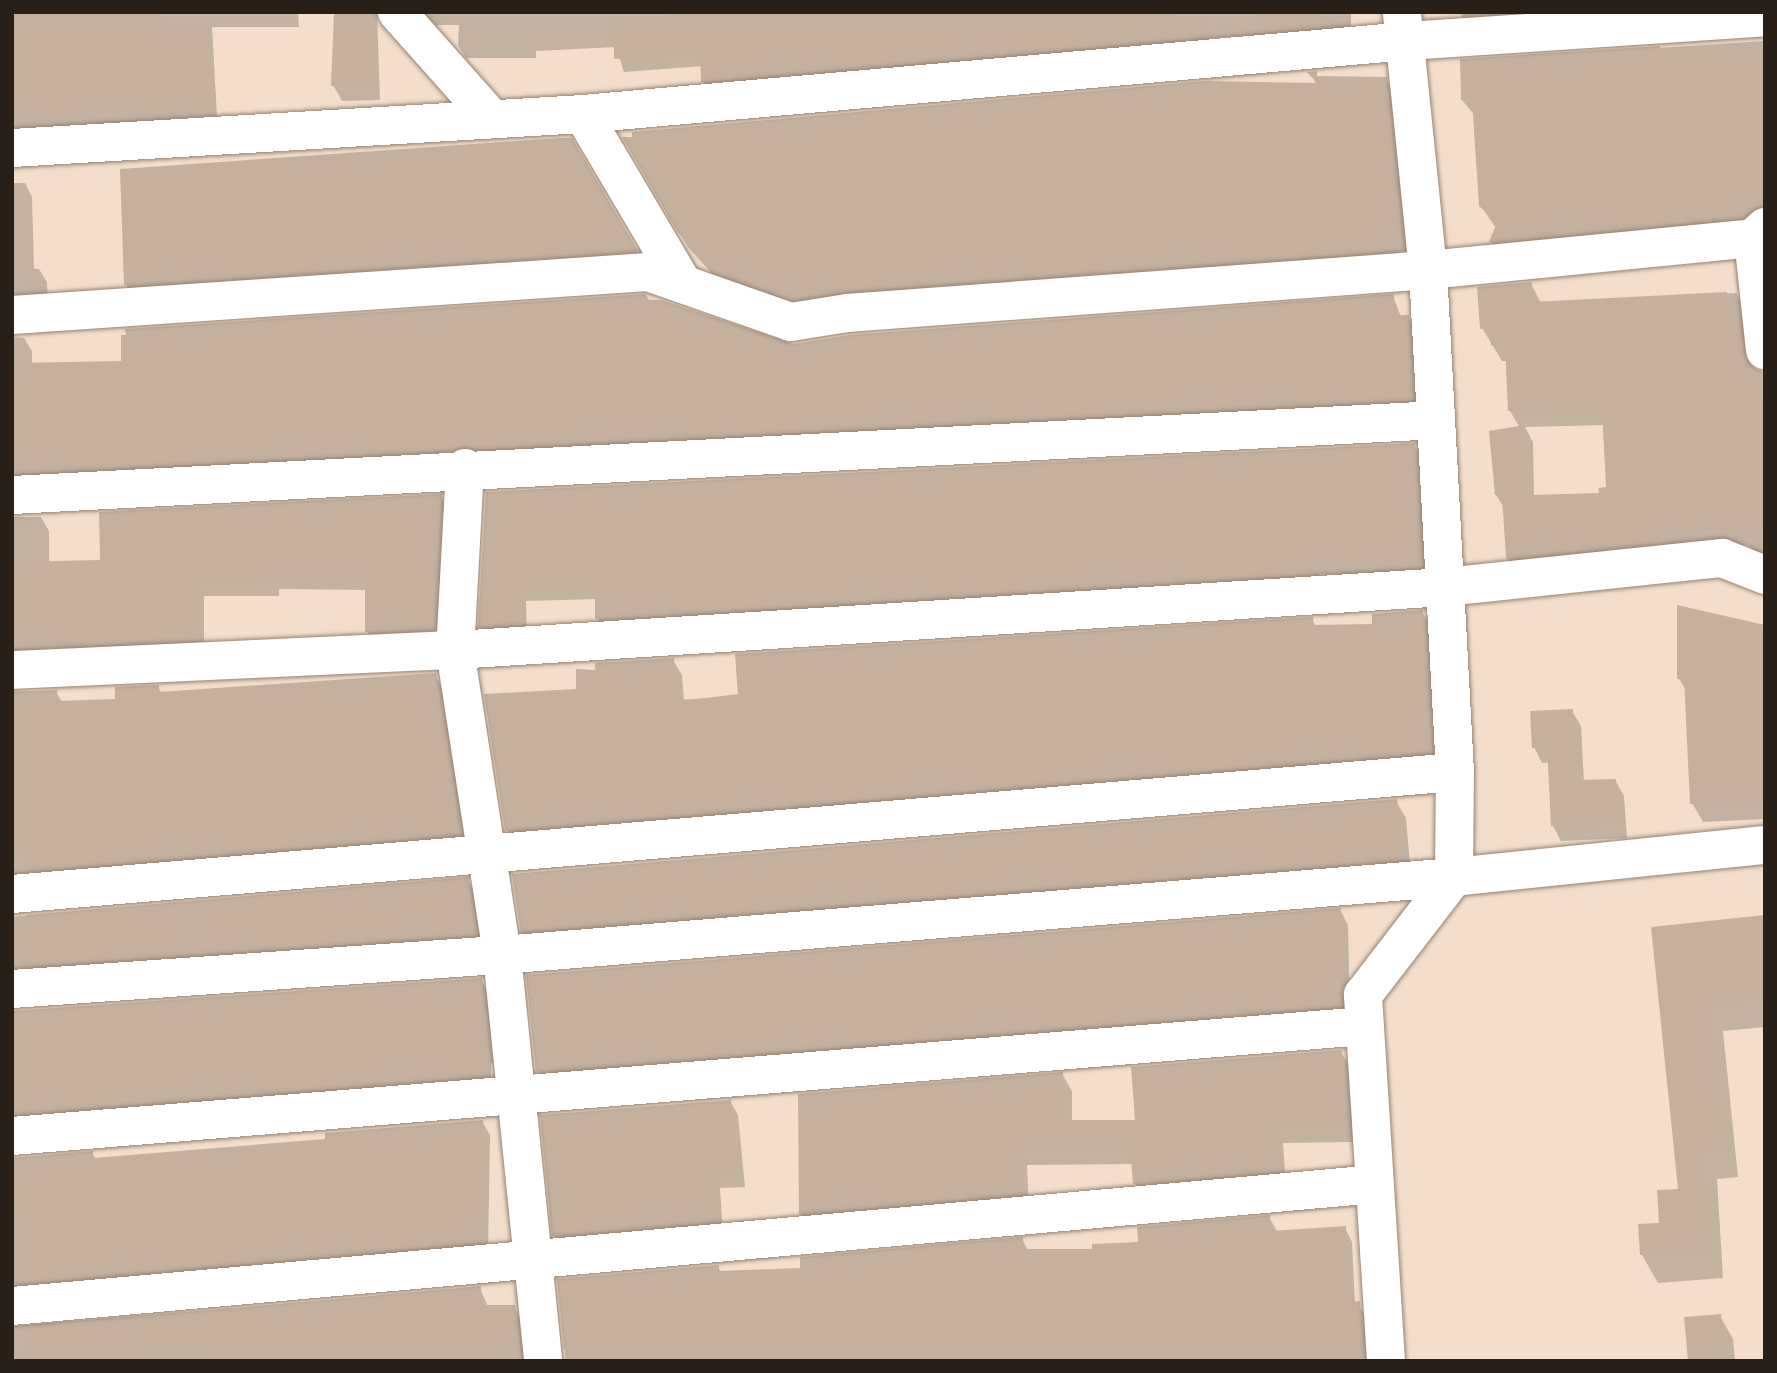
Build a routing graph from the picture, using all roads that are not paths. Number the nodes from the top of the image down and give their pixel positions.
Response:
1 (397, 12) edge
2 (1765, 17) edge
3 (1404, 27) edge
4 (583, 114) junction
5 (492, 119) junction
6 (12, 148) edge
7 (1759, 233) edge
8 (1428, 270) junction
9 (683, 284) junction
10 (1762, 310) edge
11 (12, 316) edge
12 (1765, 350) edge
13 (1436, 420) junction
14 (465, 468) junction
15 (12, 495) edge
16 (1765, 575) edge
17 (1445, 587) junction
18 (455, 650) junction
19 (12, 670) edge
20 (1455, 772) junction
21 (1765, 845) edge
22 (488, 854) junction
23 (1454, 877) junction
24 (12, 894) edge
25 (502, 955) junction
26 (12, 989) edge
27 (1365, 1026) junction
28 (520, 1097) junction
29 (12, 1136) edge
30 (1375, 1184) junction
31 (534, 1260) junction
32 (12, 1306) edge
33 (543, 1361) edge
34 (1386, 1361) edge

1 - 5 street
2 - 3 street
3 - 4 street
3 - 8 street
4 - 5 street
4 - 9 street
5 - 6 street
7 - 8 street
7 - 10 street
8 - 9 street
8 - 13 street
9 - 11 street
10 - 12 street
13 - 14 street
13 - 17 street
14 - 15 street
14 - 18 street
16 - 17 street
17 - 18 street
17 - 20 street
18 - 19 street
18 - 22 street
20 - 22 street
20 - 23 street
21 - 23 street
22 - 24 street
22 - 25 street
23 - 25 street
23 - 27 street
25 - 26 street
25 - 28 street
27 - 28 street
27 - 30 street
28 - 29 street
28 - 31 street
30 - 31 street
30 - 34 street
31 - 32 street
31 - 33 street

